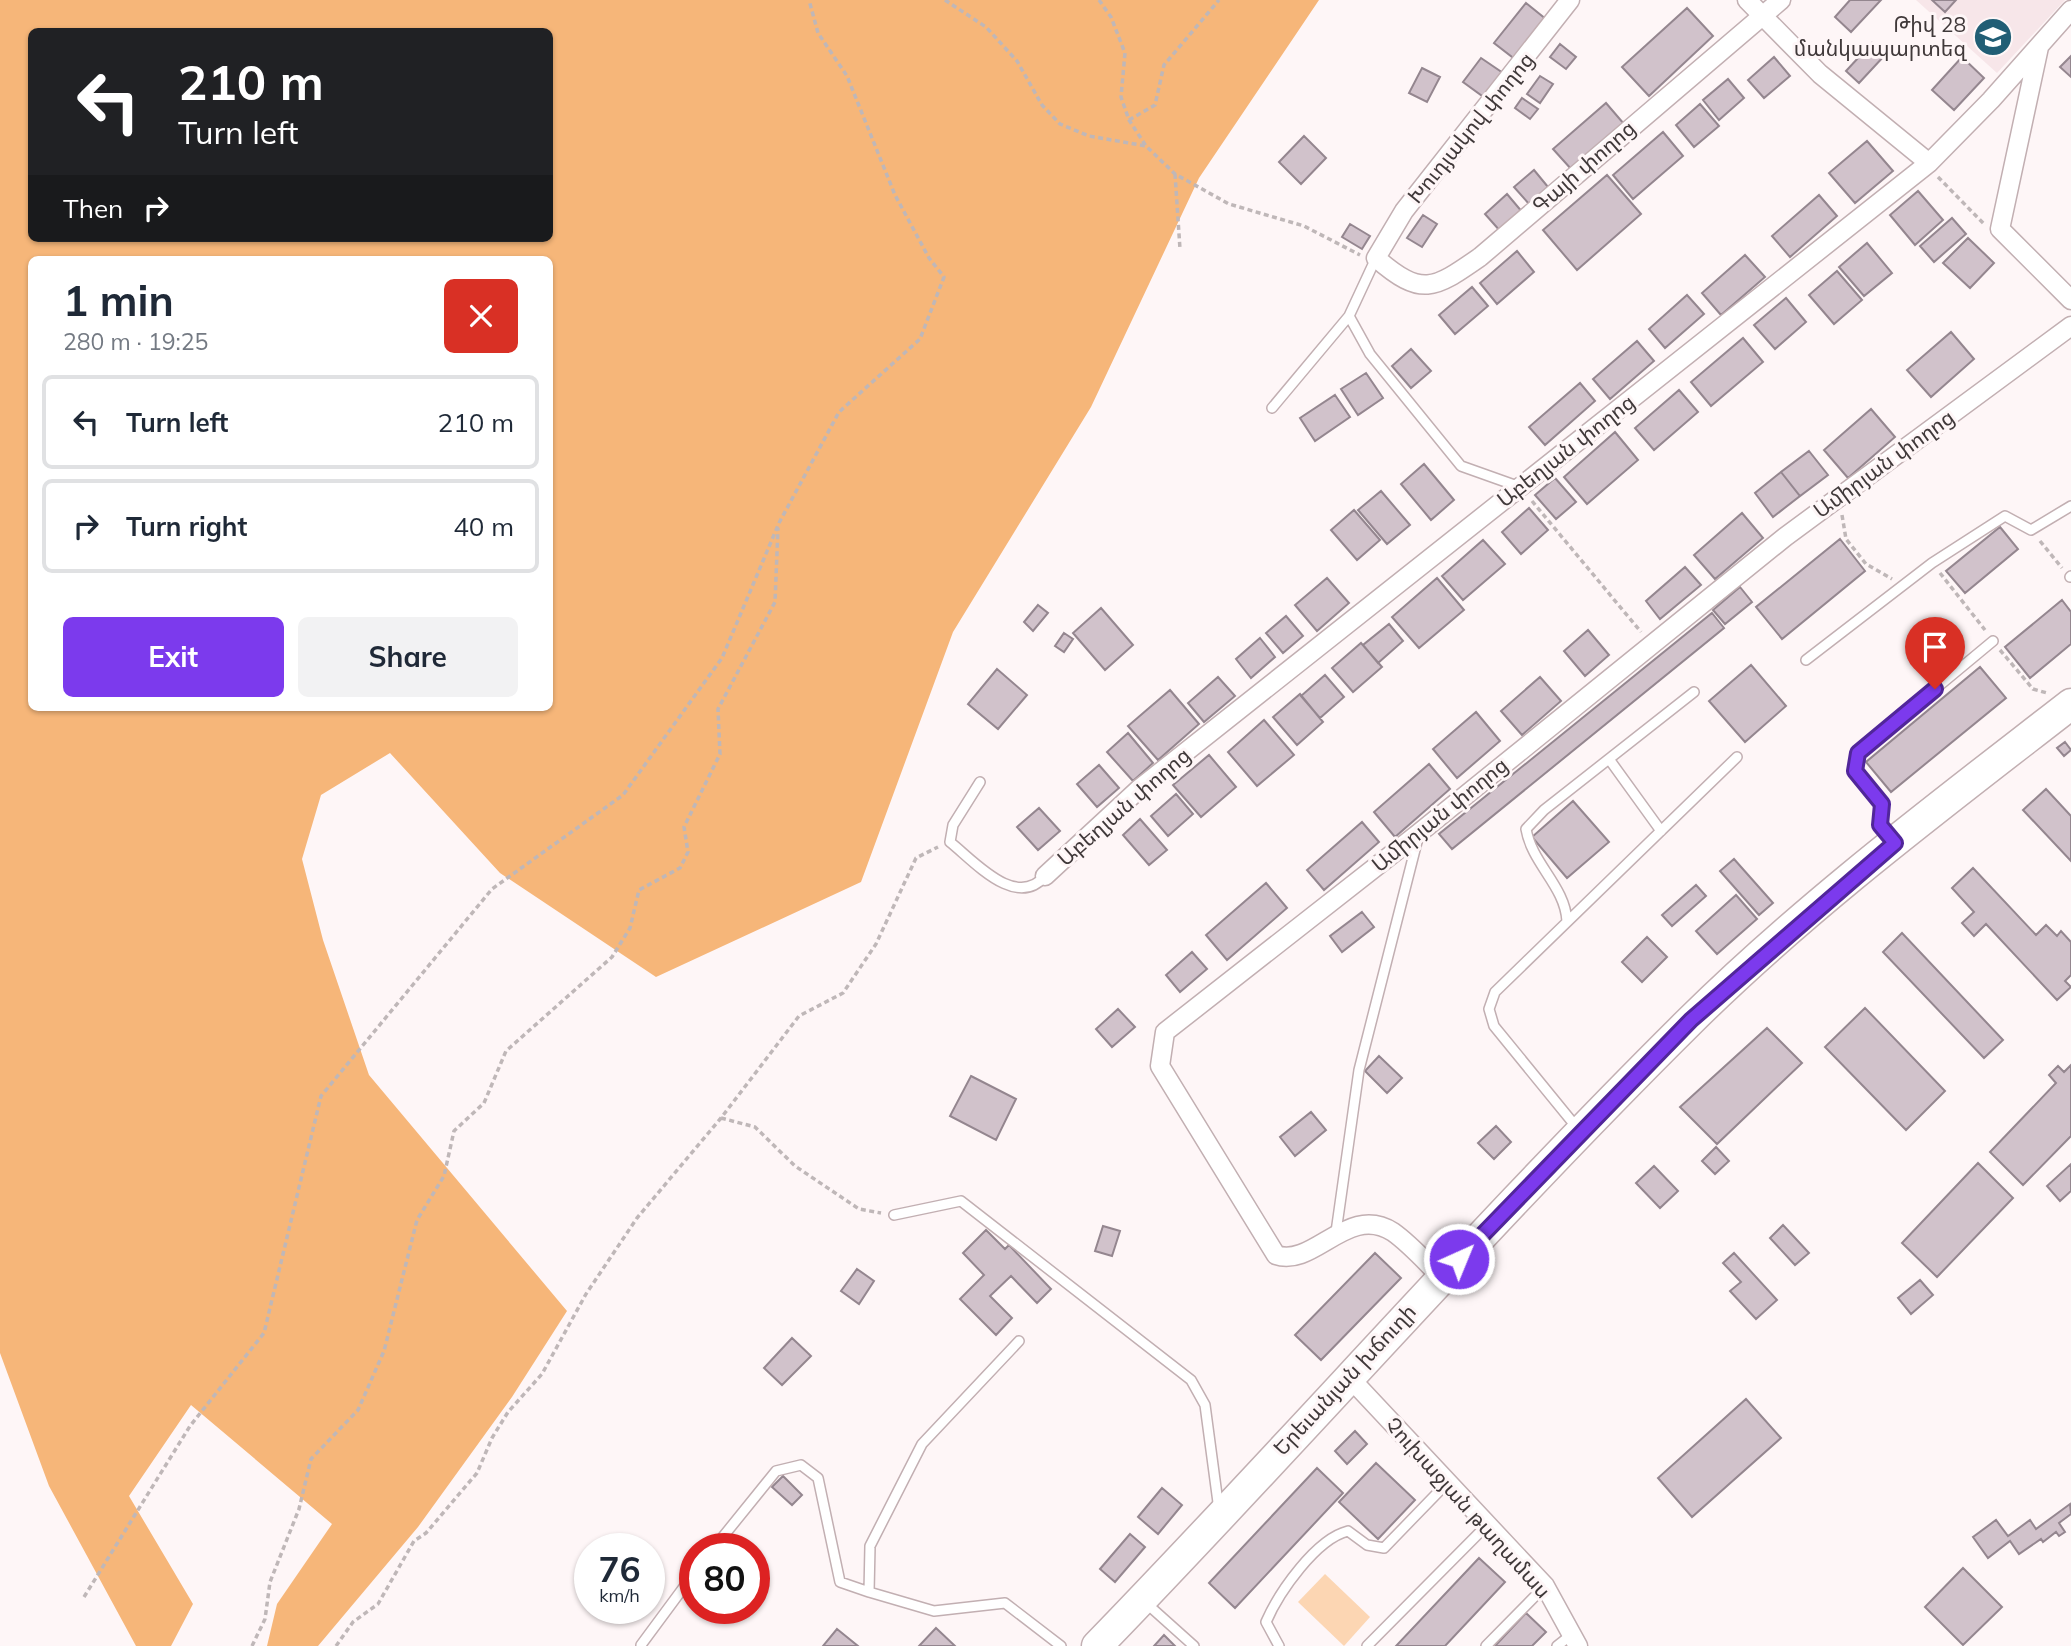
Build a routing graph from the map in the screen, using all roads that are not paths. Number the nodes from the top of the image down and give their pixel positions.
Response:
1 (1570, 0) edge
2 (1747, 0) edge
3 (1781, 0) edge
4 (2071, 10) edge
5 (1763, 16) junction
6 (2040, 42) junction
7 (1929, 163) junction
8 (1376, 258) junction
9 (2071, 300) edge
10 (1349, 316) junction
11 (2071, 326) edge
12 (1272, 408) dead end
13 (1520, 487) junction
14 (2071, 506) edge
15 (1993, 641) road end
16 (1806, 660) dead end
17 (1694, 692) dead end
18 (2067, 707) edge
19 (1737, 757) dead end
20 (1609, 759) junction
21 (980, 782) dead end
22 (1661, 831) junction
23 (1419, 833) junction
24 (1895, 843) junction
25 (1045, 876) joint
26 (1567, 921) junction
27 (1581, 1133) junction
28 (894, 1215) road end
29 (1336, 1232) junction
30 (1441, 1277) junction
31 (1019, 1341) dead end
32 (1349, 1377) junction
33 (1447, 1482) junction
34 (1219, 1515) junction
35 (1487, 1525) junction
36 (726, 1533) edge
37 (1545, 1586) junction
38 (869, 1592) junction
39 (679, 1594) edge
40 (1142, 1600) junction
41 (1568, 1642) edge
42 (641, 1645) edge
43 (1061, 1646) edge
44 (1097, 1646) edge
45 (1194, 1646) edge
46 (1279, 1646) edge
47 (1367, 1646) edge
48 (1486, 1646) edge

1 - 8 street, Խուդյակով փողոց
2 - 5 street
3 - 5 street, Գայի փողոց
4 - 6 street, Աբեղյան փողոց
5 - 7 street
5 - 8 street, Գայի փողոց
6 - 7 street, Աբեղյան փողոց
6 - 9 street
7 - 13 street, Աբեղյան փողոց
8 - 10 lane
10 - 12 lane
10 - 13 lane
11 - 23 street, Ամիրյան փողոց
13 - 25 street, Աբեղյան փողոց
14 - 16 lane
15 - 24 lane
17 - 20 lane
18 - 24 highway, Երեւանյան խճուղի
19 - 22 lane
20 - 22 lane
20 - 26 lane
21 - 25 lane
22 - 26 lane
23 - 29 lane
23 - 29 street, Ամիրյան փողոց
24 - 27 highway, Երեւանյան խճուղի
26 - 27 lane
27 - 30 highway, Երեւանյան խճուղի
28 - 34 lane
29 - 30 street, Ամիրյան փողոց
30 - 32 highway, Երեւանյան խճուղի
31 - 38 lane
32 - 33 street, Չուխաջյան թաղամաս
32 - 34 highway, Երեւանյան խճուղի
33 - 35 street, Չուխաջյան թաղամաս
33 - 46 lane
34 - 40 highway, Երեւանյան խճուղի
35 - 37 street, Չուխաջյան թաղամաս
35 - 47 lane
36 - 38 lane
37 - 41 street, Չուխաջյան թաղամաս
37 - 48 lane
38 - 43 lane
39 - 42 lane
40 - 44 highway, Երեւանյան խճուղի
40 - 45 lane

